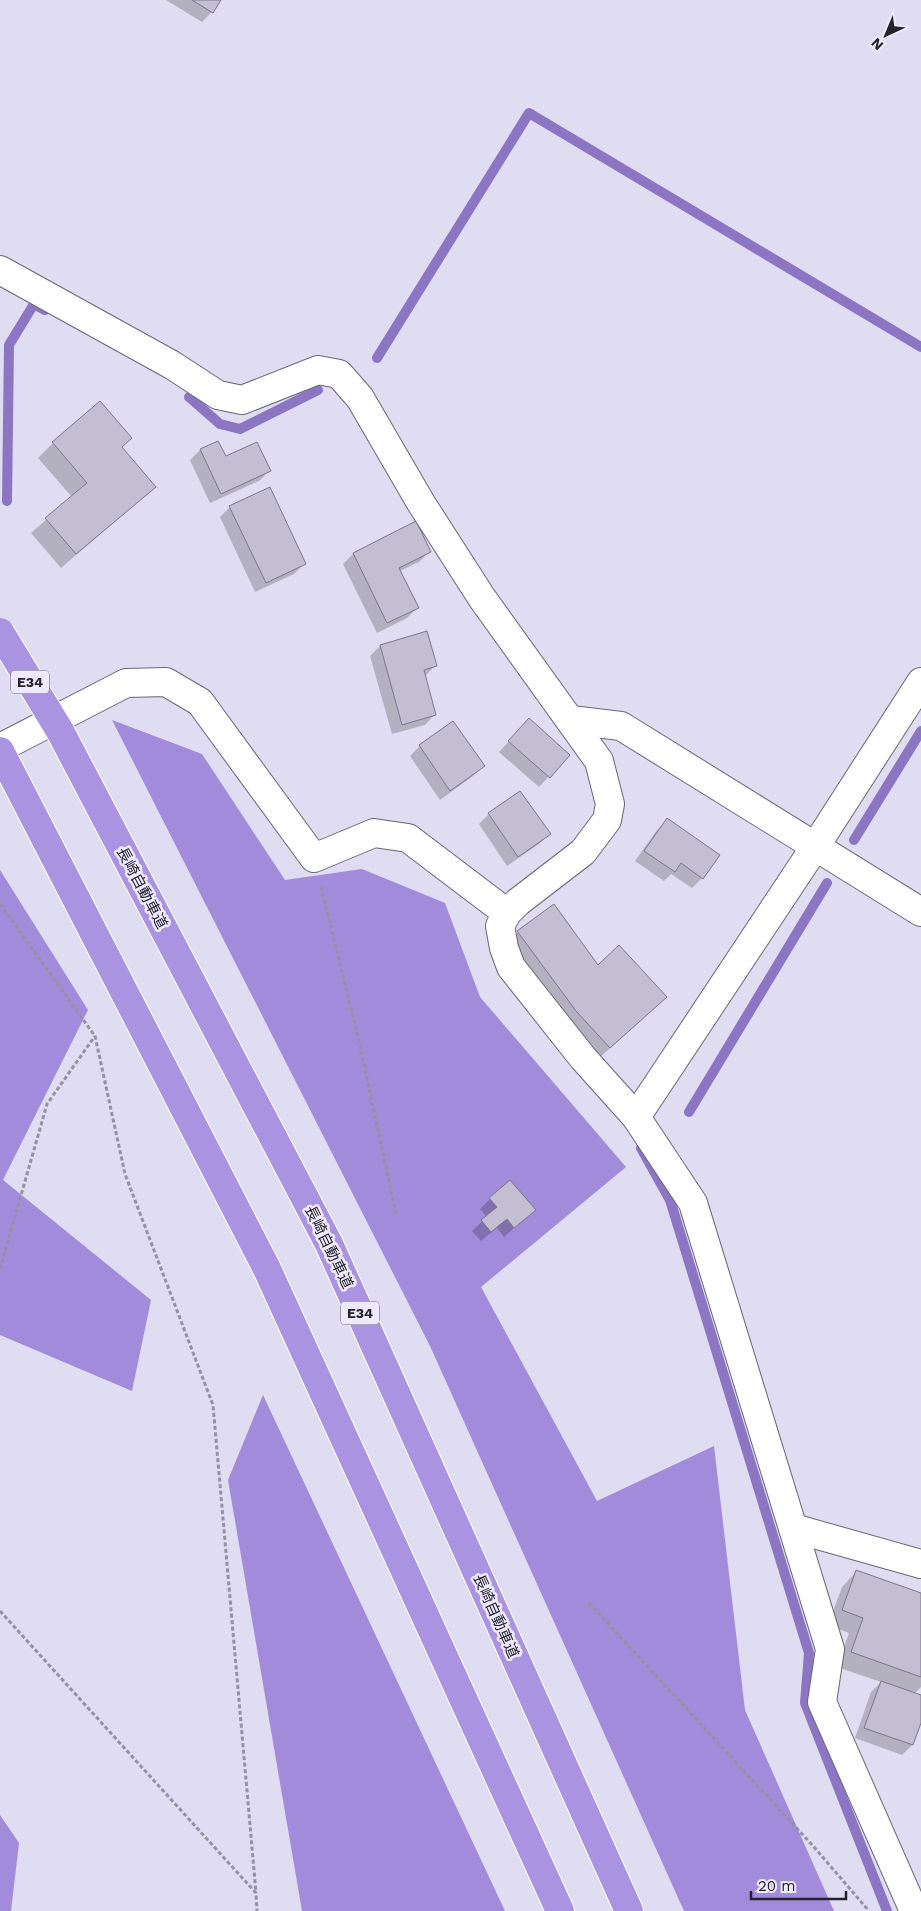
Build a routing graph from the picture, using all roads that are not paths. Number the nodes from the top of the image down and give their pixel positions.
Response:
1 (0, 270) edge
2 (0, 632) edge
3 (921, 682) edge
4 (571, 720) junction
5 (2, 754) edge
6 (815, 847) junction
7 (921, 912) edge
8 (507, 913) junction
9 (636, 1117) junction
10 (793, 1528) junction
11 (921, 1564) edge
12 (560, 1911) edge
13 (628, 1911) edge
14 (914, 1911) edge

1 - 4 street
2 - 13 highway, 長崎自動車道 / E34, bridge
3 - 6 street
4 - 6 street
4 - 8 street
5 - 8 street
5 - 12 highway
6 - 7 street
6 - 9 street
8 - 9 street
9 - 10 street
10 - 11 street
10 - 14 street

